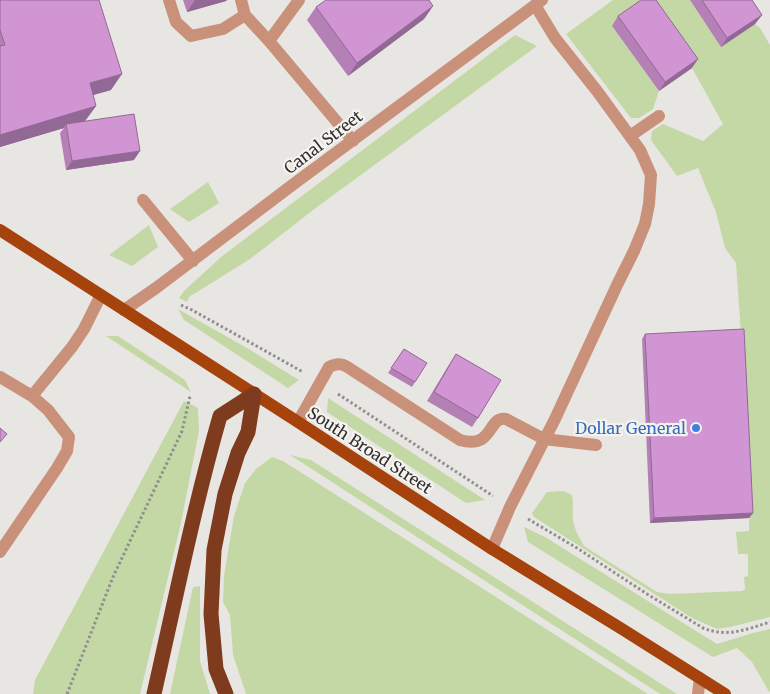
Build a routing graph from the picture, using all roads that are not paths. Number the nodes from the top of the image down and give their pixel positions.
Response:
1 (169, 0) edge
2 (241, 0) edge
3 (299, 0) edge
4 (538, 3) edge
5 (245, 15) junction
6 (269, 41) junction
7 (659, 116) dead end
8 (630, 136) junction
9 (353, 141) junction
10 (143, 200) dead end
11 (0, 230) edge
12 (193, 261) junction
13 (101, 296) junction
14 (124, 310) junction
15 (0, 377) edge
16 (254, 394) junction
17 (32, 396) junction
18 (298, 422) junction
19 (544, 439) junction
20 (596, 445) dead end
21 (492, 549) junction
22 (0, 552) edge
23 (700, 678) junction
24 (154, 694) edge
25 (226, 694) edge
26 (698, 694) edge
27 (725, 694) edge

1 - 5 street
2 - 5 street
3 - 6 street
4 - 8 street
4 - 9 street, Canal Street
5 - 6 street
6 - 9 street
7 - 8 street
8 - 19 street
9 - 12 street, Canal Street
10 - 12 street
11 - 13 main road, South Broad Street
12 - 14 street, Canal Street
13 - 14 main road, South Broad Street
13 - 17 street
14 - 16 main road, South Broad Street
15 - 17 street
16 - 18 main road, South Broad Street
16 - 24 highway
16 - 25 highway
17 - 22 street
18 - 19 street
18 - 21 main road, South Broad Street
19 - 20 street
19 - 21 street
21 - 23 main road, South Broad Street
23 - 26 street
23 - 27 main road, South Broad Street

